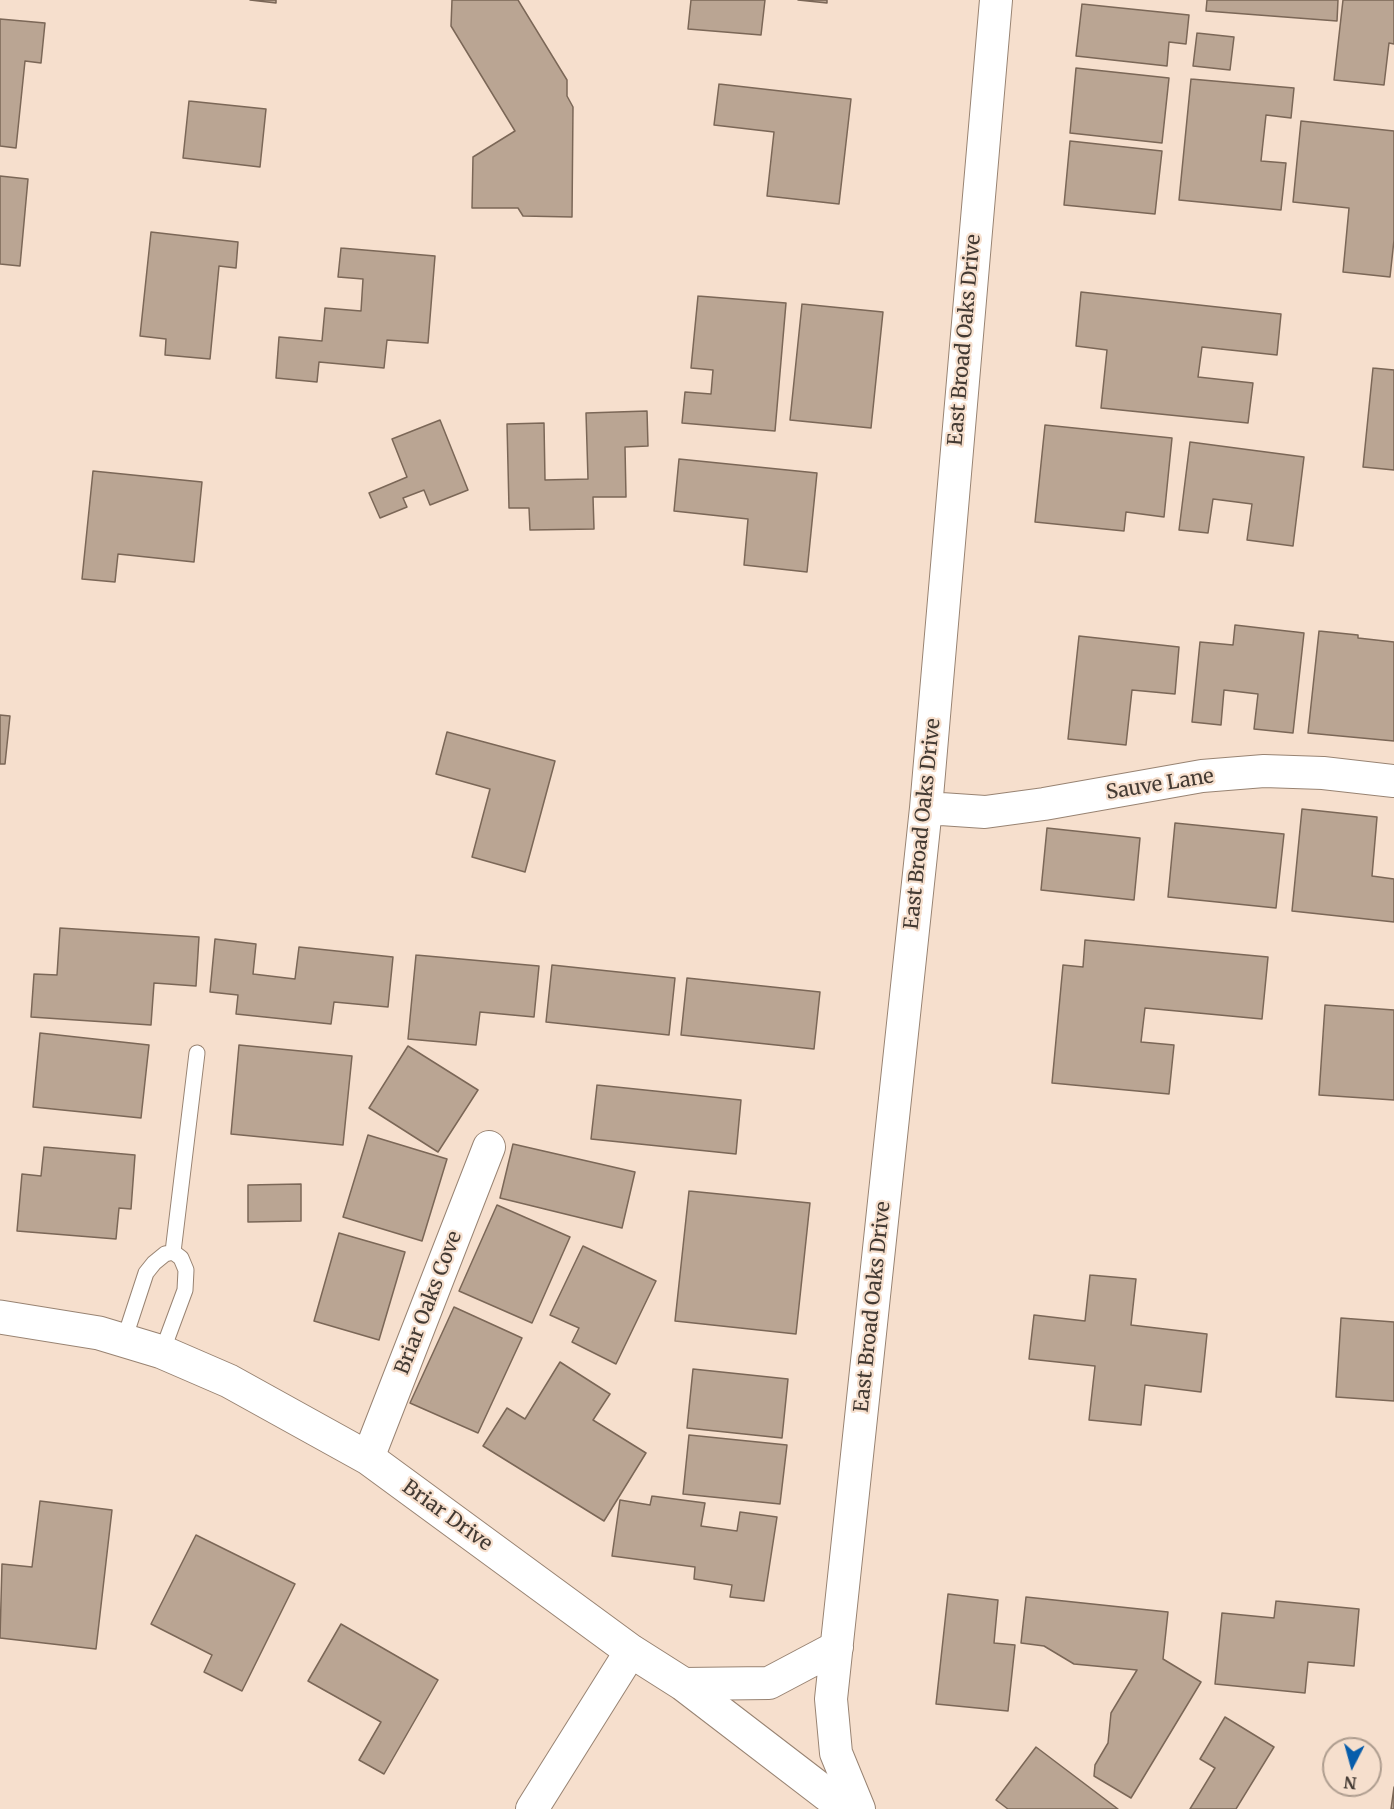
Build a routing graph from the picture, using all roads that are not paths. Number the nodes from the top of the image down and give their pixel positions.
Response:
1 (996, 0) edge
2 (1394, 781) edge
3 (926, 808) junction
4 (197, 1053) dead end
5 (489, 1147) dead end
6 (173, 1252) junction
7 (0, 1317) edge
8 (124, 1340) junction
9 (162, 1352) junction
10 (368, 1458) junction
11 (837, 1647) junction
12 (631, 1651) junction
13 (683, 1684) junction
14 (532, 1809) edge
15 (846, 1809) edge
16 (859, 1809) edge

1 - 3 street, East Broad Oaks Drive
2 - 3 street, Sauve Lane
3 - 11 street, East Broad Oaks Drive
4 - 6 lane
5 - 10 street, Briar Oaks Cove
6 - 8 lane
6 - 9 lane
7 - 8 street, Briar Drive
8 - 9 street, Briar Drive
9 - 10 street, Briar Drive
10 - 12 street, Briar Drive
11 - 13 street
11 - 16 street, East Broad Oaks Drive
12 - 13 street, Briar Drive
12 - 14 street
13 - 15 street, Briar Drive

